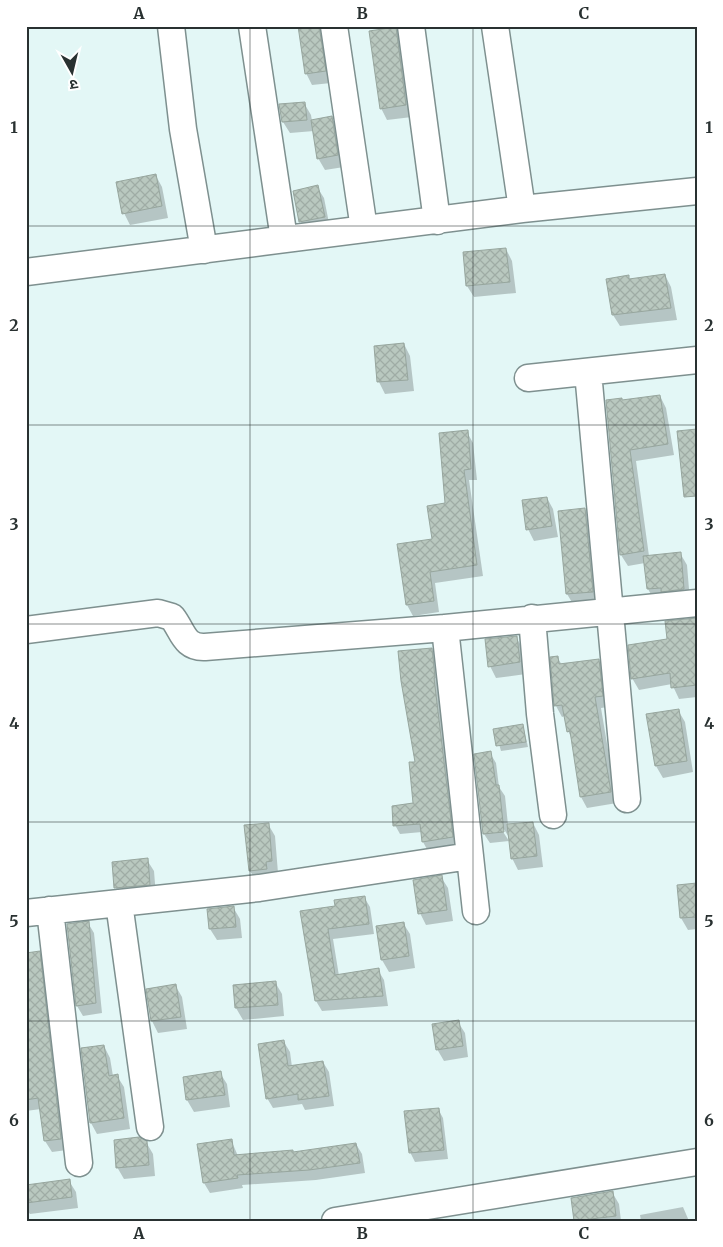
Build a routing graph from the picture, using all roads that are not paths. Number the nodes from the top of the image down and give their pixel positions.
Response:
1 (171, 26) edge
2 (252, 26) edge
3 (334, 26) edge
4 (412, 26) edge
5 (495, 26) edge
6 (697, 191) edge
7 (522, 209) junction
8 (437, 221) junction
9 (364, 229) junction
10 (284, 239) junction
11 (204, 250) junction
12 (26, 272) edge
13 (697, 360) edge
14 (588, 372) junction
15 (528, 378) dead end
16 (697, 602) edge
17 (609, 610) junction
18 (532, 618) junction
19 (445, 628) junction
20 (26, 630) edge
21 (627, 799) dead end
22 (553, 815) dead end
23 (470, 856) junction
24 (119, 903) junction
25 (38, 912) edge
26 (476, 912) dead end
27 (150, 1127) dead end
28 (697, 1162) edge
29 (79, 1163) dead end
30 (335, 1221) edge

1 - 11 street
2 - 10 street
3 - 9 street
4 - 8 street
5 - 7 street
6 - 7 street
7 - 8 street
8 - 9 street
9 - 10 street
10 - 11 street
11 - 12 street
13 - 14 street
14 - 15 street
14 - 17 street
16 - 17 street
17 - 18 street
17 - 21 street
18 - 19 street
18 - 22 street
19 - 20 street
19 - 23 street
23 - 24 street
23 - 26 street
24 - 25 street
24 - 27 street
25 - 29 street
28 - 30 street

